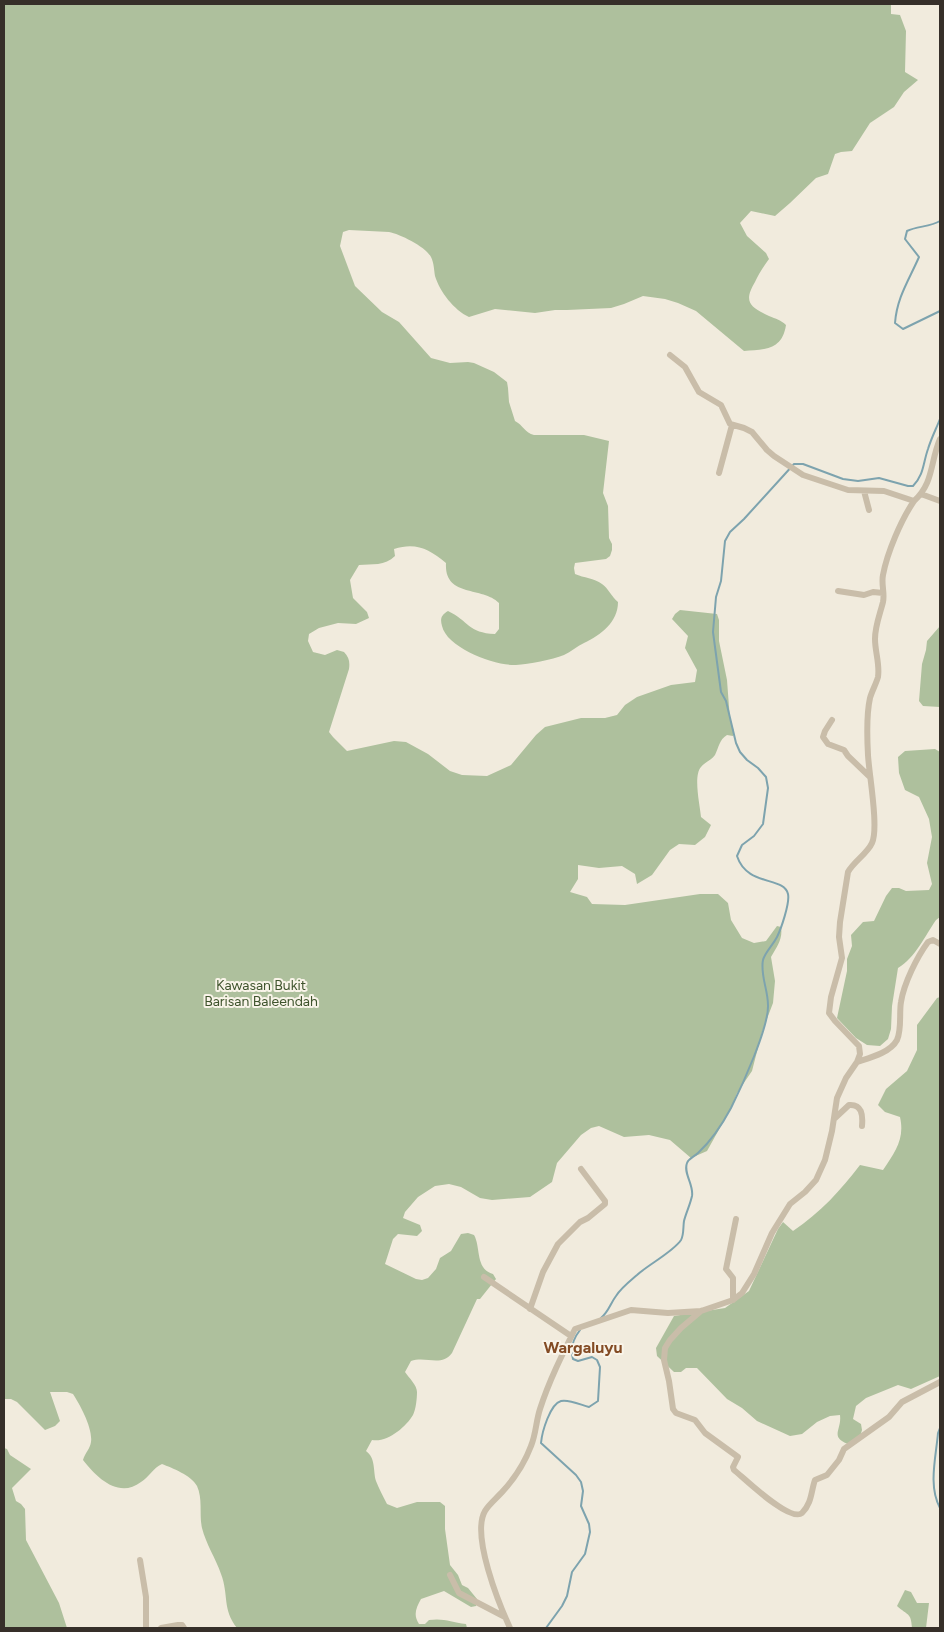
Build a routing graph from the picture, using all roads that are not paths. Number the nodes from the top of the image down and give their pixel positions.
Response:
1 (670, 355) dead end
2 (732, 425) junction
3 (940, 439) edge
4 (719, 473) dead end
5 (864, 491) junction
6 (921, 494) junction
7 (940, 501) edge
8 (914, 502) junction
9 (869, 510) dead end
10 (838, 591) dead end
11 (883, 593) junction
12 (832, 720) dead end
13 (870, 777) junction
14 (940, 944) edge
15 (857, 1062) junction
16 (834, 1119) junction
17 (862, 1126) dead end
18 (581, 1169) dead end
19 (736, 1219) dead end
20 (484, 1277) dead end
21 (733, 1300) junction
22 (530, 1309) junction
23 (701, 1311) junction
24 (571, 1336) junction
25 (940, 1382) edge
26 (140, 1560) dead end
27 (450, 1575) dead end
28 (505, 1617) junction
29 (146, 1628) edge
30 (161, 1628) edge
31 (184, 1628) edge
32 (510, 1628) edge

1 - 2 street
2 - 4 street
2 - 5 street
3 - 6 street
5 - 8 street
5 - 9 street
6 - 7 street
6 - 8 street
8 - 11 street
10 - 11 street
11 - 13 street
12 - 13 street
13 - 15 street
14 - 15 street
15 - 16 street
16 - 17 street
16 - 21 street
18 - 22 street
19 - 21 street
20 - 22 street
21 - 23 street
22 - 24 street
23 - 24 street
23 - 25 street
24 - 28 street
26 - 29 street
27 - 28 street
28 - 32 street
30 - 31 street

